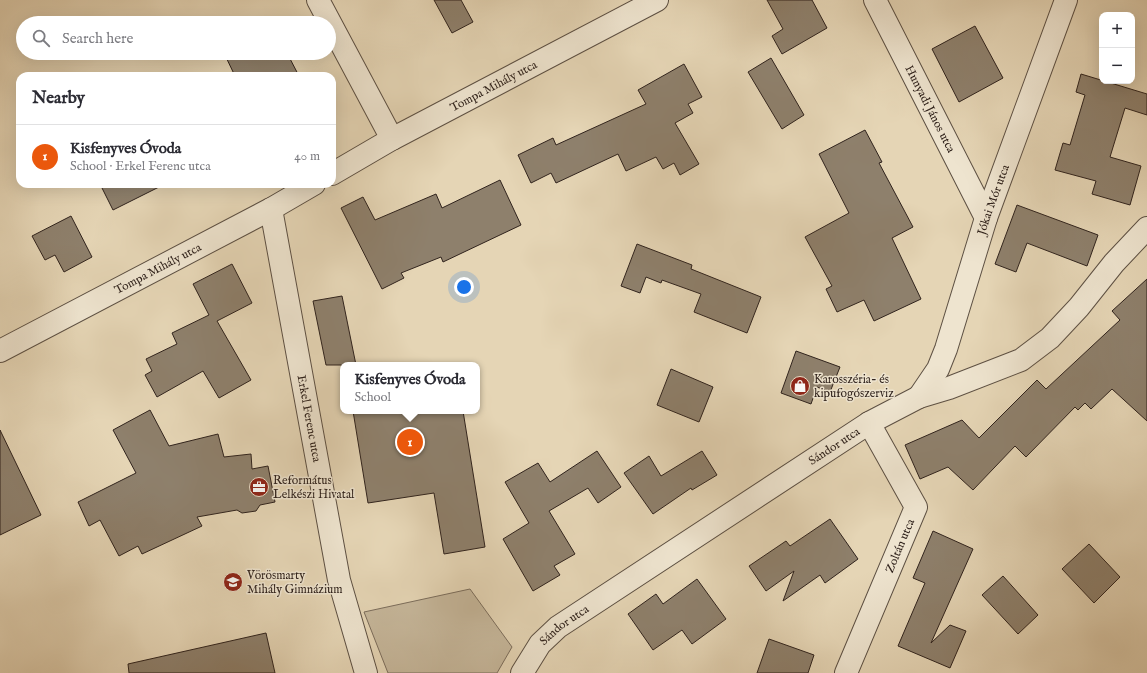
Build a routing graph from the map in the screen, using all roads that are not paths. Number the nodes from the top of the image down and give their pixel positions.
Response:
1 (318, 0) edge
2 (657, 0) edge
3 (875, 0) edge
4 (1066, 0) edge
5 (327, 16) edge
6 (336, 34) edge
7 (392, 139) junction
8 (336, 172) edge
9 (307, 188) edge
10 (271, 209) junction
11 (986, 218) junction
12 (1147, 228) edge
13 (0, 351) edge
14 (919, 397) junction
15 (869, 423) junction
16 (366, 673) edge
17 (522, 673) edge
18 (846, 673) edge

1 - 5 street
2 - 7 street, Tompa Mihály utca
3 - 11 street, Hunyadi János utca
4 - 11 street, Jókai Mór utca
6 - 7 street
7 - 8 street, Tompa Mihály utca
9 - 10 street, Tompa Mihály utca
10 - 13 street, Tompa Mihály utca
10 - 16 street, Erkel Ferenc utca
11 - 14 street, Jókai Mór utca
12 - 14 street, Sándor utca
14 - 15 street, Sándor utca
15 - 17 street, Sándor utca
15 - 18 street, Zoltán utca

